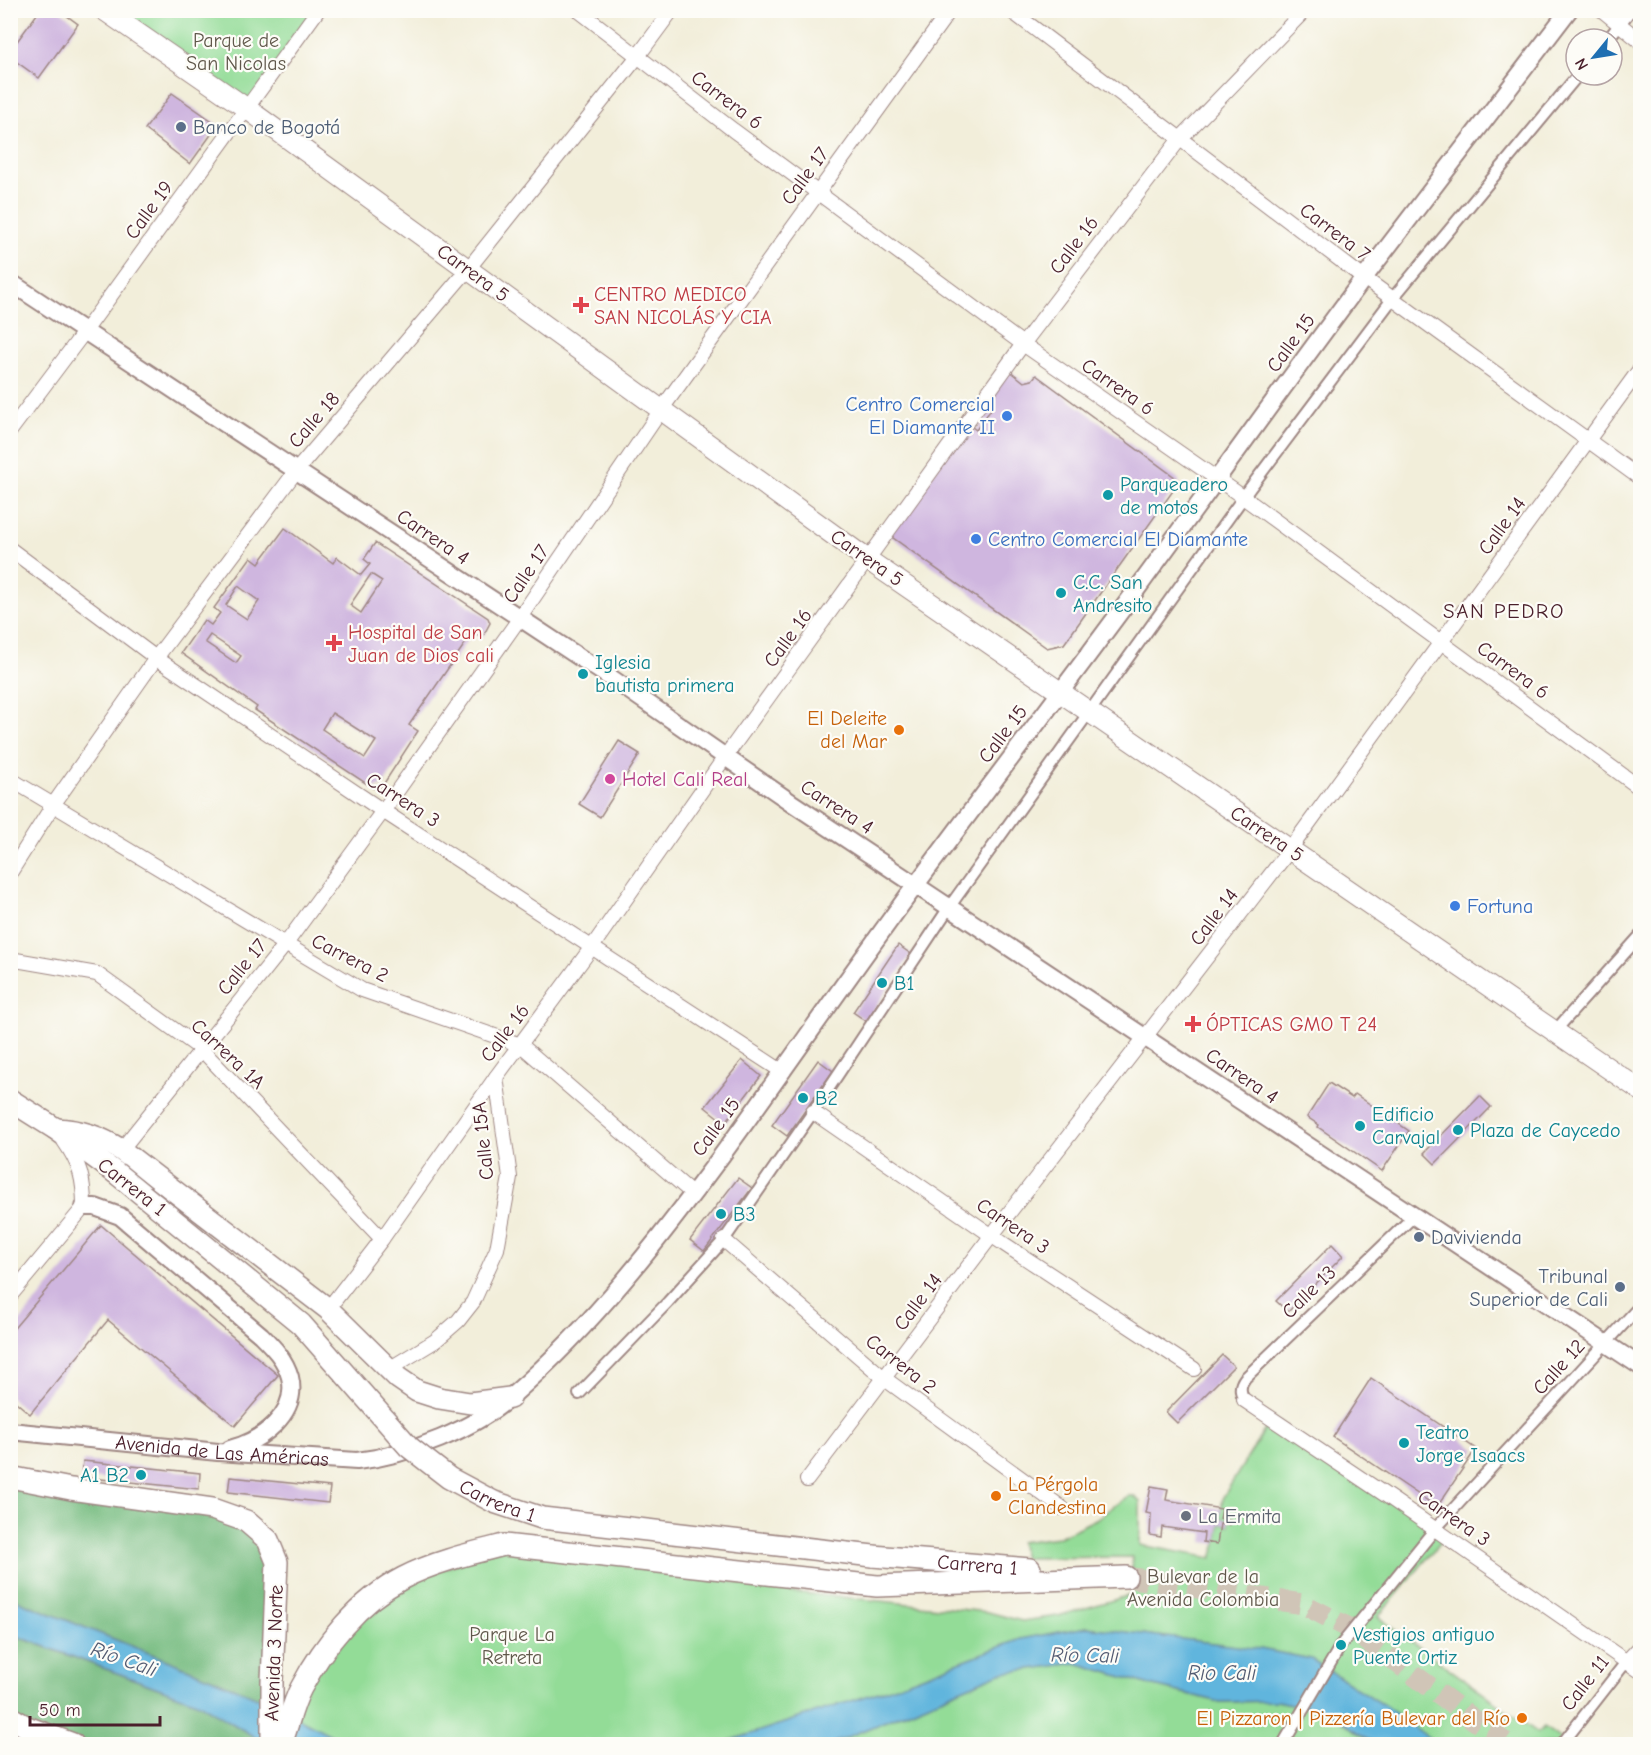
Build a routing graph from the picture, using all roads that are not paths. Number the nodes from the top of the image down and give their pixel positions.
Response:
1 (104, 10) edge
2 (318, 10) edge
3 (578, 10) edge
4 (672, 10) edge
5 (950, 10) edge
6 (1010, 10) edge
7 (1305, 10) edge
8 (1569, 10) edge
9 (1602, 10) edge
10 (1631, 10) edge
11 (1620, 24) junction
12 (1618, 27) edge
13 (1641, 40) edge
14 (638, 56) junction
15 (1568, 87) edge
16 (246, 108) junction
17 (1179, 140) junction
18 (818, 191) junction
19 (468, 270) junction
20 (1364, 278) junction
21 (10, 282) edge
22 (1393, 298) junction
23 (85, 331) junction
24 (1023, 344) junction
25 (1641, 369) edge
26 (662, 410) junction
27 (10, 431) edge
28 (1588, 440) junction
29 (296, 471) junction
30 (1641, 478) edge
31 (1216, 479) junction
32 (1243, 497) junction
33 (10, 549) edge
34 (868, 560) junction
35 (519, 619) junction
36 (1441, 642) junction
37 (156, 658) junction
38 (1061, 692) junction
39 (1089, 712) junction
40 (725, 757) junction
41 (10, 779) edge
42 (1641, 788) edge
43 (53, 805) junction
44 (383, 811) junction
45 (1290, 849) junction
46 (10, 873) edge
47 (917, 884) junction
48 (950, 906) junction
49 (1641, 936) edge
50 (285, 945) junction
51 (592, 947) junction
52 (10, 959) edge
53 (1555, 1031) junction
54 (1147, 1037) junction
55 (521, 1045) junction
56 (201, 1049) junction
57 (783, 1072) junction
58 (496, 1077) junction
59 (1641, 1090) edge
60 (10, 1100) edge
61 (813, 1112) junction
62 (56, 1129) junction
63 (121, 1150) junction
64 (693, 1194) junction
65 (84, 1207) junction
66 (1414, 1216) junction
67 (992, 1235) junction
68 (382, 1239) junction
69 (724, 1240) junction
70 (10, 1296) edge
71 (1641, 1306) edge
72 (328, 1309) junction
73 (1605, 1343) junction
74 (1641, 1366) edge
75 (1194, 1369) dead end
76 (389, 1370) junction
77 (885, 1379) junction
78 (579, 1394) dead end
79 (510, 1398) junction
80 (1244, 1400) joint
81 (10, 1431) edge
82 (432, 1443) joint
83 (218, 1452) junction
84 (10, 1477) edge
85 (807, 1480) dead end
86 (1062, 1508) dead end
87 (1435, 1529) junction
88 (1641, 1647) edge
89 (1626, 1662) junction
90 (1641, 1671) edge
91 (10, 1717) edge
92 (73, 1744) edge
93 (272, 1744) edge
94 (281, 1744) edge
95 (1283, 1744) edge
96 (1562, 1744) edge

1 - 16 main road, Carrera 5
2 - 16 street, Calle 19
3 - 14 street, Carrera 6
4 - 14 street, Calle 18
5 - 18 street, Calle 17
6 - 17 street, Carrera 7
7 - 17 street, Calle 16
8 - 20 street, Calle 15
9 - 11 street
10 - 11 street
11 - 12 street
11 - 13 street
14 - 18 street, Carrera 6
14 - 19 street, Calle 18
15 - 22 street
16 - 19 main road, Carrera 5
16 - 23 street, Calle 19
17 - 20 street, Carrera 7
17 - 24 street, Calle 16
18 - 24 street, Carrera 6
18 - 26 street, Calle 17
19 - 26 main road, Carrera 5
19 - 29 street, Calle 18
20 - 22 street, Carrera 7
20 - 31 street, Calle 15
21 - 23 street, Carrera 4
22 - 28 street, Carrera 7
22 - 32 street
23 - 27 street, Calle 19
23 - 29 street, Carrera 4
24 - 31 street, Carrera 6
24 - 34 street, Calle 16
25 - 28 street, Calle 14
26 - 34 main road, Carrera 5
26 - 35 street, Calle 17
28 - 30 street, Carrera 7
28 - 36 street, Calle 14
29 - 35 street, Carrera 4
29 - 37 street, Calle 18
31 - 32 street, Carrera 6
31 - 38 street, Calle 15
32 - 36 street, Carrera 6
32 - 39 street
33 - 37 street, Carrera 3
34 - 38 main road, Carrera 5
34 - 40 street, Calle 16
35 - 40 street, Carrera 4
35 - 44 street, Calle 17
36 - 42 street, Carrera 6
36 - 45 street, Calle 14
37 - 43 street, Calle 18
37 - 44 street, Carrera 3
38 - 39 main road, Carrera 5
38 - 47 street, Calle 15
39 - 45 main road, Carrera 5
39 - 48 street
40 - 47 street, Carrera 4
40 - 51 street, Calle 16
41 - 43 street, Carrera 2
43 - 46 street, Calle 18
43 - 50 street, Carrera 2
44 - 50 street, Calle 17
44 - 51 street, Carrera 3
45 - 53 main road, Carrera 5
45 - 54 street, Calle 14
47 - 48 street, Carrera 4
47 - 57 street, Calle 15
48 - 54 street, Carrera 4
48 - 61 street
49 - 53 street
50 - 55 street, Carrera 2
50 - 56 street, Calle 17
51 - 55 street, Calle 16
51 - 57 street, Carrera 3
52 - 56 street, Carrera 1A
53 - 59 main road, Carrera 5
54 - 66 street, Carrera 4
54 - 67 street, Calle 14
55 - 58 street, Calle 16
55 - 64 street, Carrera 2
56 - 63 street, Calle 17
56 - 68 street, Carrera 1A
57 - 64 street, Calle 15
58 - 68 street, Calle 16
58 - 76 street, Calle 15A
60 - 62 main road, Carrera 1
61 - 67 street, Carrera 3
61 - 69 street
62 - 63 main road
62 - 65 street
62 - 94 main road, Carrera 1, bridge
63 - 72 main road
64 - 79 street, Calle 15
65 - 70 street
65 - 83 street
66 - 73 street, Carrera 4
66 - 80 street, Calle 13
67 - 75 street, Carrera 3
67 - 77 street, Calle 14
68 - 72 street, Calle 16
69 - 77 street, Carrera 2
69 - 78 street
71 - 73 street, Calle 12
72 - 76 main road
73 - 74 street, Carrera 4
73 - 87 street, Calle 12
76 - 79 main road
77 - 85 street, Calle 14
77 - 86 street, Carrera 2
79 - 82 street, Calle 15
80 - 87 street, Carrera 3
81 - 83 street, Avenida de Las Américas
82 - 83 street, Avenida de Las Américas
84 - 93 main road, Avenida 3 Norte
87 - 89 street, Carrera 3
87 - 95 street, Calle 12
88 - 89 street, Calle 11
89 - 90 street, Carrera 3
89 - 96 street, Calle 11
91 - 92 main road

